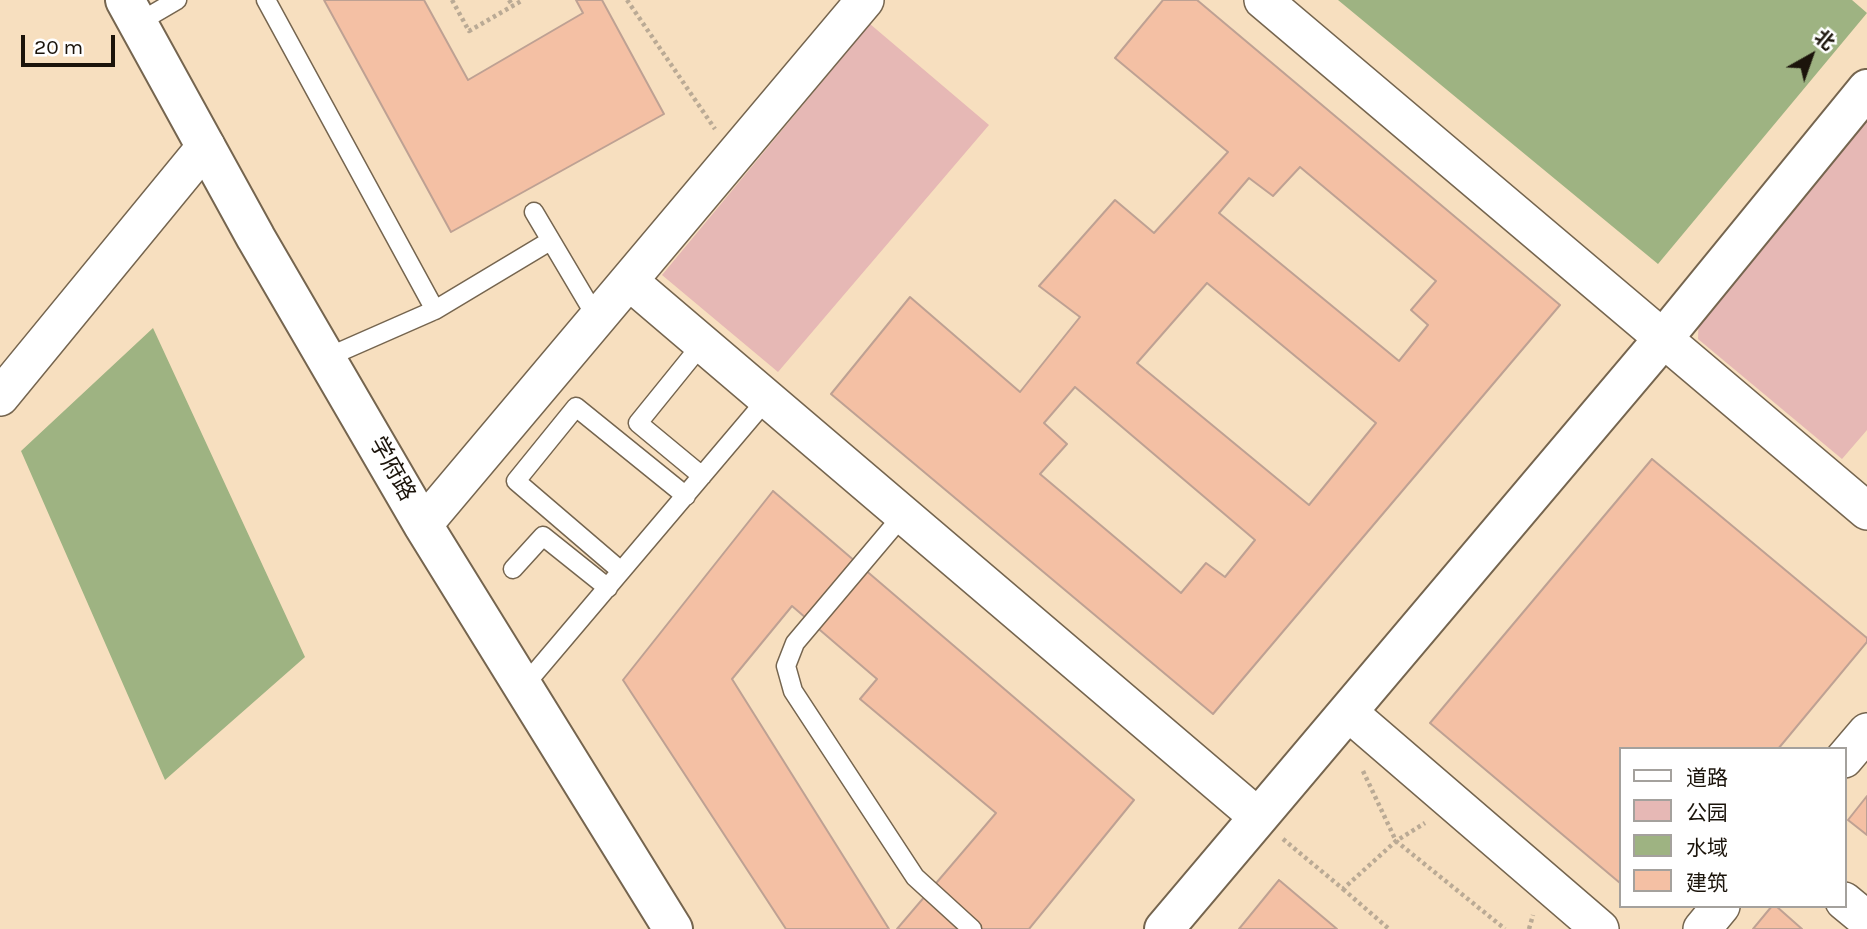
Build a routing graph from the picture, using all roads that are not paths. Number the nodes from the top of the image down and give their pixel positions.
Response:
1 (177, 0) edge
2 (265, 0) edge
3 (865, 0) edge
4 (1263, 0) edge
5 (131, 12) edge
6 (1867, 89) edge
7 (206, 146) junction
8 (534, 212) dead end
9 (550, 241) junction
10 (629, 281) junction
11 (435, 310) junction
12 (598, 320) junction
13 (1662, 340) junction
14 (702, 344) junction
15 (328, 356) junction
16 (0, 397) edge
17 (767, 399) junction
18 (702, 476) junction
19 (686, 496) junction
20 (1867, 511) edge
21 (903, 515) junction
22 (424, 525) junction
23 (513, 569) dead end
24 (621, 571) junction
25 (608, 588) junction
26 (523, 687) junction
27 (1344, 718) junction
28 (1867, 732) edge
29 (1846, 757) edge
30 (1258, 817) junction
31 (1846, 903) edge
32 (1719, 908) edge
33 (1867, 920) edge
34 (673, 929) edge
35 (972, 929) edge
36 (1164, 929) edge
37 (1600, 929) edge
38 (1702, 929) edge

1 - 5 lane
2 - 11 lane
3 - 10 street
4 - 13 street
5 - 7 street, 学府路
6 - 13 street
7 - 15 street, 学府路
7 - 16 street
8 - 9 lane
9 - 11 lane
9 - 12 lane
10 - 12 street
10 - 14 street
11 - 15 lane
12 - 22 street
13 - 20 street
13 - 27 street
14 - 17 street
14 - 18 lane
15 - 22 street, 学府路
17 - 18 lane
17 - 21 street
18 - 19 lane
19 - 24 lane
19 - 24 lane
21 - 30 street
21 - 35 lane
22 - 26 street, 学府路
23 - 25 lane
24 - 25 lane
25 - 26 lane
26 - 34 street, 学府路
27 - 30 street
27 - 37 street
28 - 29 street
30 - 36 street
31 - 33 street
32 - 38 street

